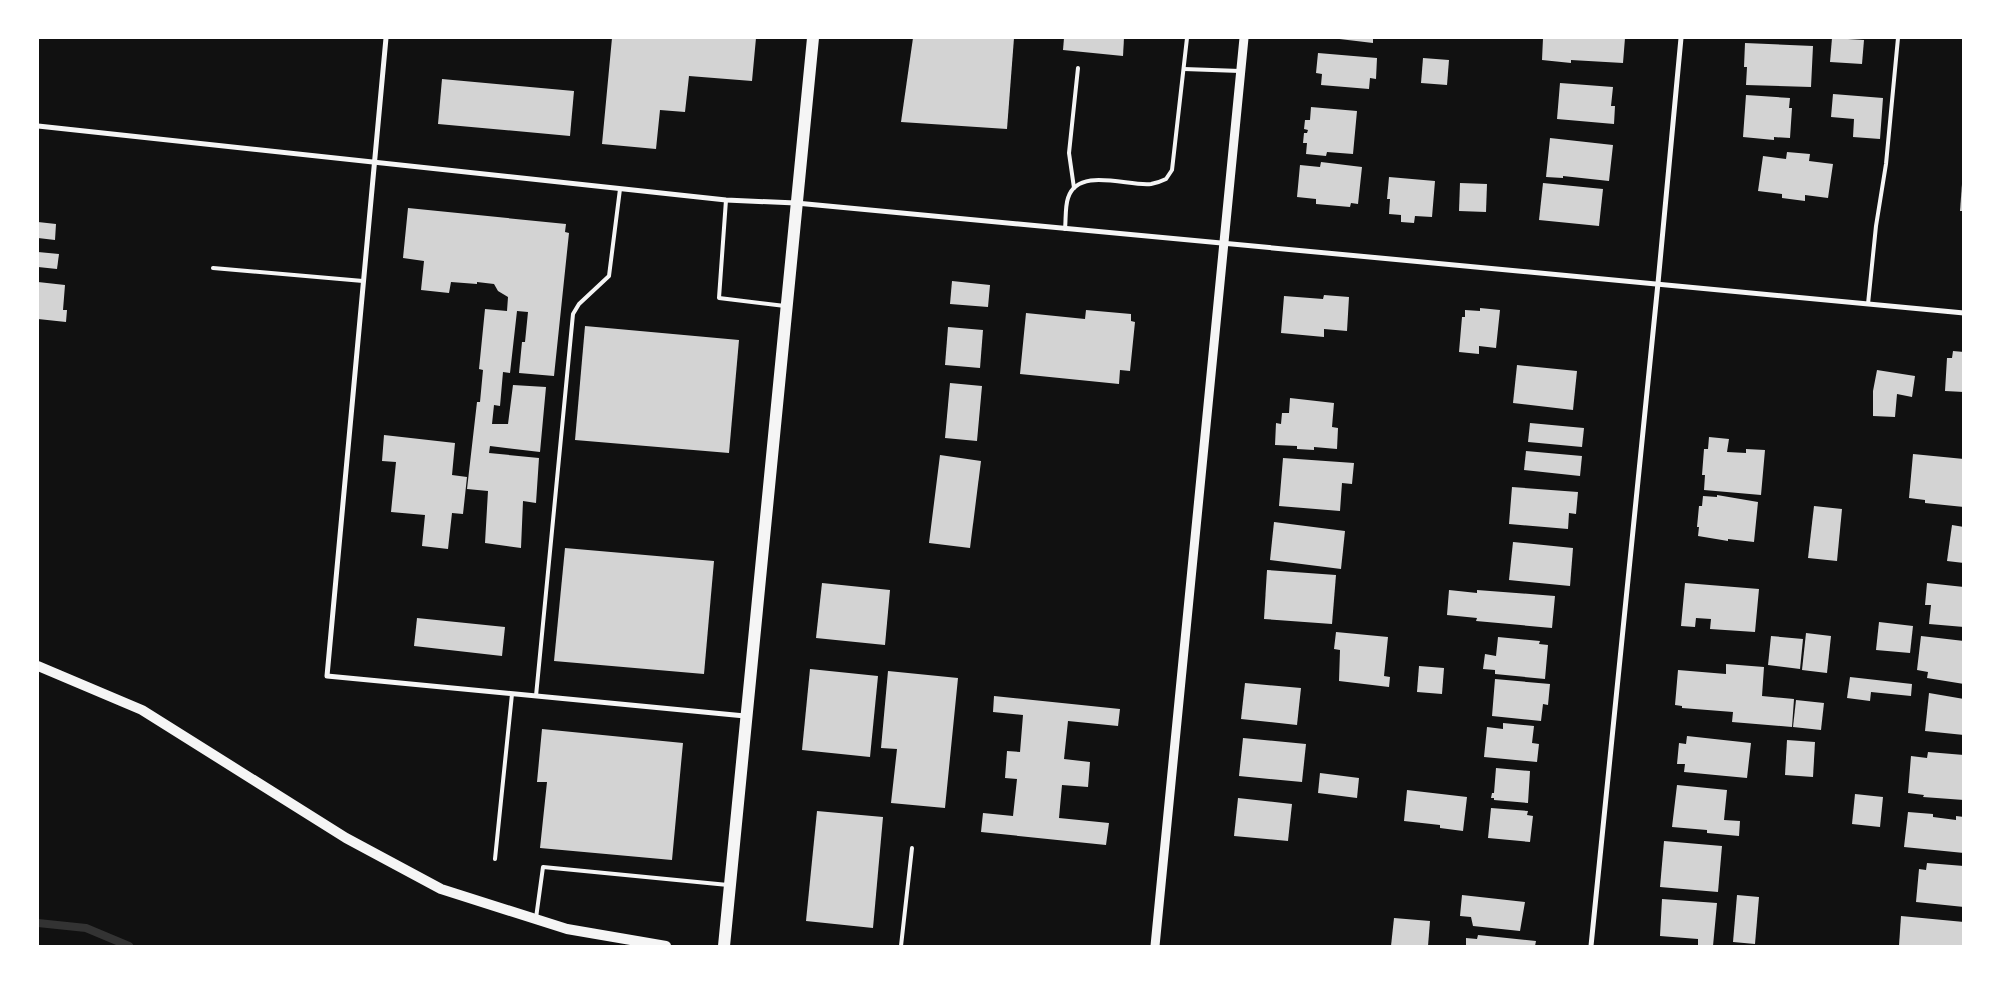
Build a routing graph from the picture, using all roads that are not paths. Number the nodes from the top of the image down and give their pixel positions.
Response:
1 (386, 38) edge
2 (813, 38) edge
3 (1187, 38) edge
4 (1244, 38) edge
5 (1681, 38) edge
6 (1898, 38) edge
7 (1078, 68) dead end
8 (1184, 68) junction
9 (1240, 71) junction
10 (38, 126) edge
11 (373, 162) junction
12 (620, 188) junction
13 (1074, 188) junction
14 (726, 200) junction
15 (796, 204) junction
16 (1065, 229) junction
17 (1224, 244) junction
18 (213, 268) dead end
19 (362, 281) junction
20 (1658, 284) junction
21 (1868, 304) junction
22 (786, 306) junction
23 (1964, 313) edge
24 (38, 666) edge
25 (512, 694) junction
26 (536, 696) junction
27 (746, 716) junction
28 (912, 848) dead end
29 (495, 859) dead end
30 (730, 886) junction
31 (536, 920) junction
32 (666, 946) edge
33 (724, 946) edge
34 (901, 946) edge
35 (1155, 946) edge
36 (1590, 946) edge

1 - 11 street
2 - 15 main road
3 - 8 lane
4 - 9 street
5 - 20 street
6 - 21 lane
7 - 13 lane
8 - 9 lane
8 - 13 lane
9 - 17 street
10 - 11 street
11 - 12 street
11 - 19 street
12 - 14 street
12 - 26 lane
13 - 16 lane
14 - 15 street
14 - 22 lane
15 - 16 street
15 - 22 main road
16 - 17 street
17 - 20 street
17 - 35 street
18 - 19 lane
19 - 25 street
20 - 21 street
20 - 36 street
21 - 23 street
22 - 27 main road
24 - 31 main road
25 - 26 street
25 - 29 lane
26 - 27 street
27 - 30 main road
28 - 34 lane
30 - 31 lane
30 - 33 main road
31 - 32 main road

